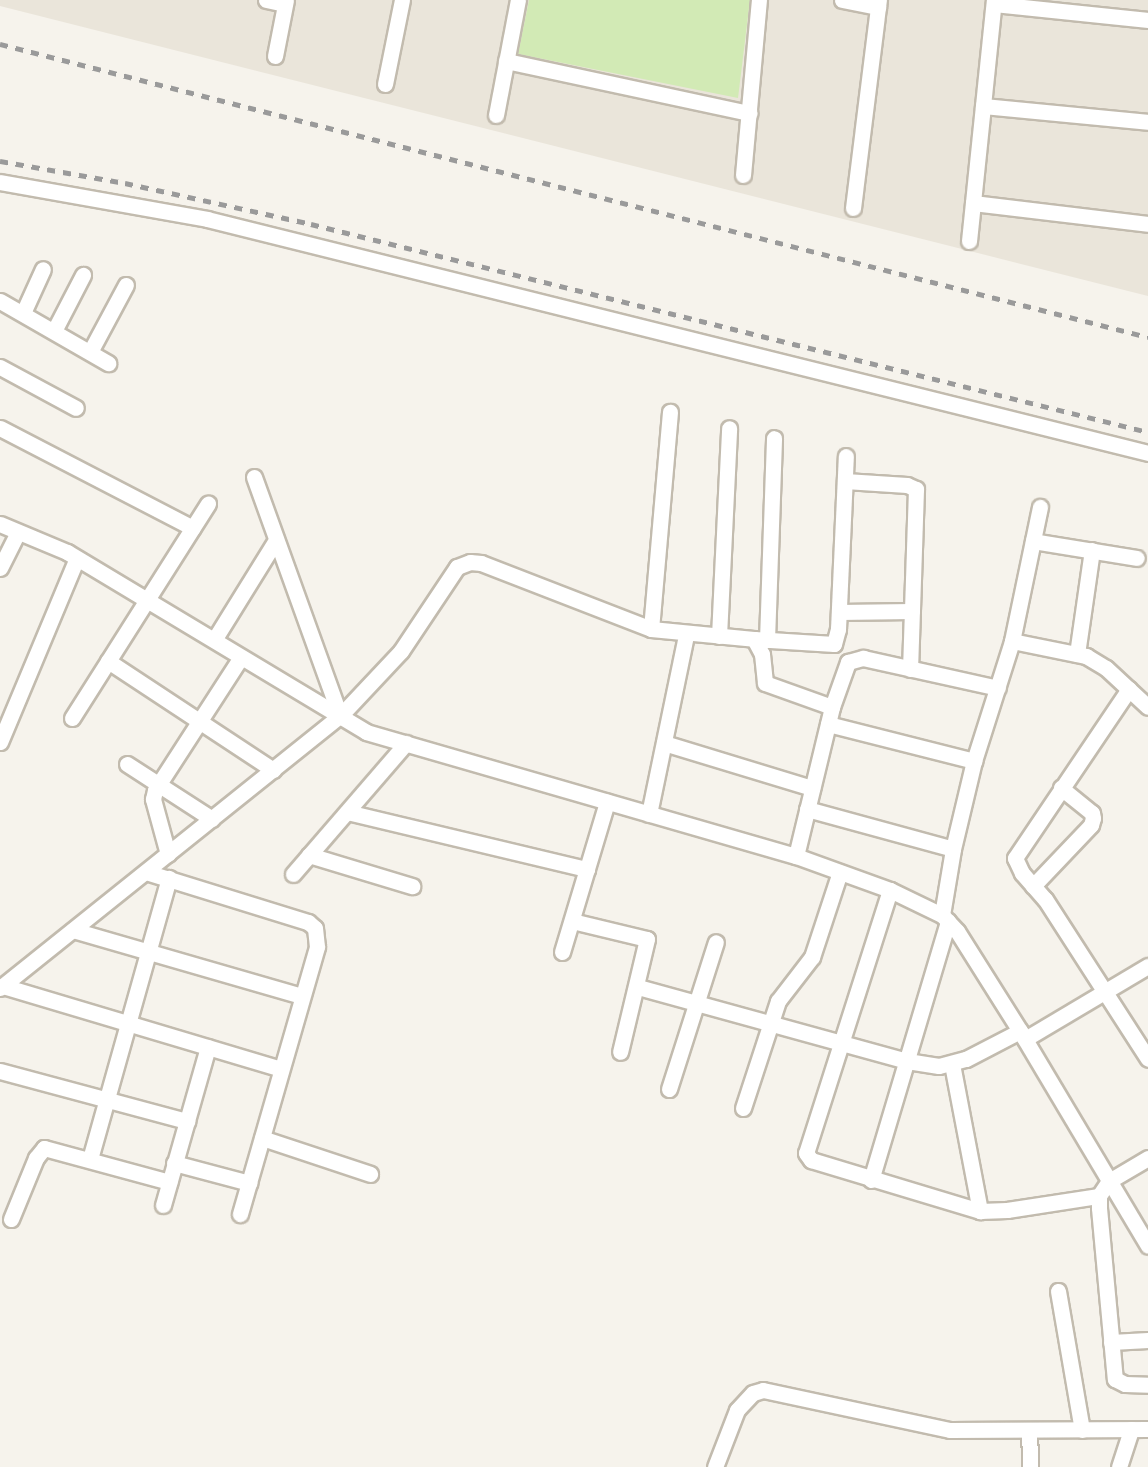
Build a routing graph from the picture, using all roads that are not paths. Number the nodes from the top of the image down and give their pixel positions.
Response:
1 (266, 0) edge
2 (402, 0) edge
3 (518, 0) edge
4 (759, 0) edge
5 (842, 0) edge
6 (285, 2) edge
7 (994, 2) edge
8 (878, 4) edge
9 (1148, 20) edge
10 (275, 56) dead end
11 (506, 61) junction
12 (385, 84) dead end
13 (983, 106) junction
14 (749, 113) junction
15 (496, 115) dead end
16 (1148, 122) edge
17 (743, 175) dead end
18 (0, 182) edge
19 (973, 203) junction
20 (853, 208) dead end
21 (1148, 224) edge
22 (969, 241) dead end
23 (43, 269) dead end
24 (83, 276) dead end
25 (126, 285) dead end
26 (0, 301) edge
27 (23, 313) junction
28 (55, 329) junction
29 (90, 352) junction
30 (108, 363) dead end
31 (0, 367) edge
32 (76, 408) dead end
33 (670, 412) dead end
34 (0, 428) edge
35 (729, 428) dead end
36 (774, 438) dead end
37 (1148, 453) edge
38 (846, 456) dead end
39 (254, 477) dead end
40 (845, 481) junction
41 (208, 504) dead end
42 (1040, 507) dead end
43 (0, 524) edge
44 (193, 528) junction
45 (18, 532) junction
46 (276, 540) junction
47 (1033, 541) junction
48 (1092, 550) junction
49 (76, 558) junction
50 (1137, 558) dead end
51 (0, 568) edge
52 (147, 601) junction
53 (912, 611) junction
54 (839, 612) junction
55 (651, 629) junction
56 (686, 635) junction
57 (719, 636) junction
58 (213, 640) junction
59 (760, 640) junction
60 (1012, 641) junction
61 (1077, 654) junction
62 (241, 657) junction
63 (108, 662) junction
64 (910, 669) junction
65 (998, 688) junction
66 (1129, 689) junction
67 (1148, 706) edge
68 (832, 707) junction
69 (340, 716) junction
70 (72, 718) dead end
71 (199, 722) junction
72 (828, 724) junction
73 (0, 742) edge
74 (406, 743) junction
75 (664, 743) junction
76 (974, 761) junction
77 (127, 764) dead end
78 (273, 770) junction
79 (159, 785) junction
80 (812, 788) junction
81 (1061, 788) junction
82 (607, 802) junction
83 (807, 809) junction
84 (346, 812) junction
85 (649, 814) junction
86 (212, 819) junction
87 (953, 849) junction
88 (168, 854) junction
89 (309, 855) junction
90 (796, 856) junction
91 (587, 869) junction
92 (146, 872) junction
93 (840, 872) junction
94 (293, 873) dead end
95 (168, 878) junction
96 (412, 886) dead end
97 (1033, 886) junction
98 (890, 890) junction
99 (945, 918) junction
100 (572, 921) junction
101 (73, 930) junction
102 (716, 942) dead end
103 (145, 951) junction
104 (562, 952) dead end
105 (1148, 966) edge
106 (2, 987) edge
107 (638, 987) junction
108 (1106, 992) junction
109 (302, 996) junction
110 (699, 1004) junction
111 (126, 1023) junction
112 (769, 1023) junction
113 (1022, 1035) junction
114 (841, 1041) junction
115 (208, 1047) junction
116 (620, 1052) dead end
117 (1148, 1059) edge
118 (907, 1061) junction
119 (952, 1064) junction
120 (281, 1069) junction
121 (0, 1071) edge
122 (669, 1089) dead end
123 (105, 1099) junction
124 (743, 1108) dead end
125 (187, 1121) junction
126 (262, 1138) junction
127 (1148, 1158) edge
128 (90, 1159) junction
129 (174, 1163) junction
130 (370, 1174) dead end
131 (870, 1180) junction
132 (1109, 1181) junction
133 (170, 1182) junction
134 (249, 1183) junction
135 (1099, 1196) junction
136 (164, 1205) dead end
137 (980, 1211) junction
138 (240, 1214) dead end
139 (11, 1219) dead end
140 (1148, 1246) edge
141 (1059, 1291) dead end
142 (1148, 1340) edge
143 (1111, 1342) junction
144 (1148, 1385) edge
145 (1131, 1429) junction
146 (1148, 1429) edge
147 (1082, 1430) junction
148 (1029, 1431) junction
149 (715, 1467) edge
150 (1030, 1467) edge
151 (1119, 1467) edge

1 - 6 street
2 - 12 street
3 - 11 street
4 - 14 street
5 - 8 street
6 - 10 street
7 - 9 street
7 - 13 street
8 - 20 street
11 - 14 street
11 - 15 street
13 - 16 street
13 - 19 street
14 - 17 street
18 - 37 street
19 - 21 street
19 - 22 street
23 - 27 street
24 - 28 street
25 - 29 street
26 - 27 street
27 - 28 street
28 - 29 street
29 - 30 street
31 - 32 street
33 - 55 street
34 - 44 street
35 - 57 street
36 - 59 street
38 - 40 street
39 - 46 street
40 - 53 street
40 - 54 street
41 - 44 street
42 - 47 street
43 - 45 street
44 - 52 street
45 - 49 street
45 - 51 street
46 - 58 street
46 - 69 street
47 - 48 street
47 - 60 street
48 - 50 street
48 - 61 street
49 - 52 street
49 - 73 street
52 - 58 street
52 - 63 street
53 - 54 street
53 - 64 street
54 - 59 street
55 - 56 street
55 - 69 street
56 - 57 street
56 - 75 street
57 - 59 street
58 - 62 street
59 - 68 street
60 - 61 street
60 - 65 street
61 - 66 street
62 - 69 street
62 - 71 street
63 - 70 street
63 - 71 street
64 - 65 street
64 - 68 street
65 - 76 street
66 - 67 street
66 - 81 street
68 - 72 street
69 - 74 street
69 - 78 street
71 - 78 street
71 - 79 street
72 - 76 street
72 - 80 street
74 - 82 street
74 - 84 street
75 - 80 street
75 - 85 street
76 - 87 street
77 - 79 street
78 - 86 street
79 - 86 street
79 - 88 street
80 - 83 street
81 - 97 street
81 - 97 street
82 - 85 street
82 - 91 street
83 - 87 street
83 - 90 street
84 - 89 street
84 - 91 street
85 - 90 street
86 - 88 street
87 - 99 street
88 - 92 street
89 - 94 street
89 - 96 street
90 - 93 street
91 - 100 street
92 - 95 street
92 - 101 street
93 - 98 street
93 - 112 street
95 - 103 street
95 - 109 street
97 - 108 street
98 - 99 street
98 - 114 street
99 - 113 street
99 - 118 street
100 - 104 street
100 - 107 street
101 - 103 street
101 - 106 street
102 - 110 street
103 - 109 street
103 - 111 street
105 - 108 street
106 - 111 street
107 - 110 street
107 - 116 street
108 - 113 street
108 - 117 street
109 - 120 street
110 - 112 street
110 - 122 street
111 - 115 street
111 - 123 street
112 - 114 street
112 - 124 street
113 - 119 street
113 - 132 street
114 - 118 street
114 - 131 street
115 - 120 street
115 - 125 street
118 - 119 street
118 - 131 street
119 - 137 street
120 - 126 street
121 - 123 street
123 - 125 street
123 - 128 street
125 - 129 street
126 - 130 street
126 - 134 street
127 - 132 street
128 - 133 street
128 - 139 street
129 - 133 street
129 - 134 street
131 - 137 street
132 - 135 street
132 - 140 street
133 - 136 street
134 - 138 street
135 - 137 street
135 - 143 street
141 - 147 street
142 - 143 street
143 - 144 street
145 - 146 street
145 - 147 street
145 - 151 street
147 - 148 street
148 - 149 street
148 - 150 street

